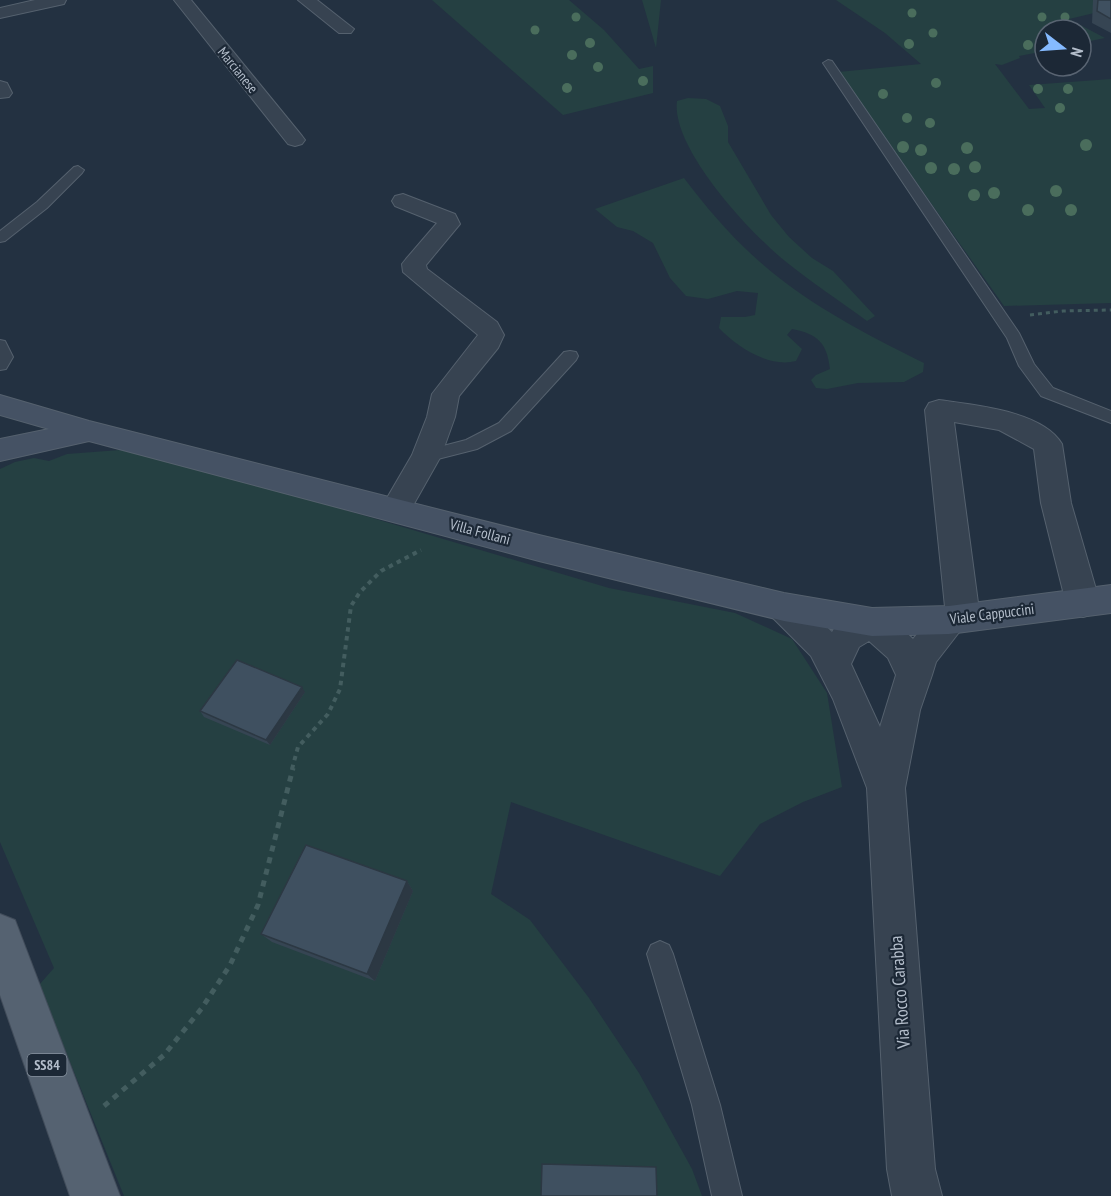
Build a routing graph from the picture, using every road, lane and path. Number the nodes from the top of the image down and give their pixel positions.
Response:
1 (58, 0) edge
2 (182, 0) edge
3 (306, 0) edge
4 (0, 13) edge
5 (345, 29) dead end
6 (828, 63) dead end
7 (295, 140) dead end
8 (78, 170) dead end
9 (403, 201) dead end
10 (0, 238) edge
11 (1111, 310) edge
12 (1002, 320) junction
13 (0, 345) edge
14 (570, 356) dead end
15 (0, 365) edge
16 (0, 405) edge
17 (1111, 417) edge
18 (90, 431) junction
19 (0, 450) edge
20 (426, 456) junction
21 (395, 510) junction
22 (451, 525) junction
23 (1097, 601) edge
24 (784, 607) junction
25 (956, 619) junction
26 (872, 622) junction
27 (833, 665) junction
28 (914, 675) junction
29 (886, 788) junction
30 (0, 935) edge
31 (660, 954) dead end
32 (73, 1136) junction
33 (95, 1196) edge
34 (727, 1196) edge
35 (917, 1196) edge

1 - 4 street
2 - 7 street, Marcianese
3 - 5 street
6 - 12 lane
8 - 10 lane
9 - 20 street
11 - 12 path
12 - 17 lane
13 - 15 lane
14 - 20 lane
16 - 18 street, Villa Follani
18 - 19 street, Villa Follani
18 - 21 street, Villa Follani
20 - 21 street
21 - 22 street, Villa Follani
22 - 24 street, Villa Follani
22 - 32 path
23 - 25 street, Viale Cappuccini
23 - 25 street
24 - 26 street, Villa Follani
24 - 27 street, Via Rocco Carabba
25 - 26 street, Viale Cappuccini
25 - 28 street, Via Rocco Carabba
26 - 27 street
26 - 28 street
27 - 29 street, Via Rocco Carabba
28 - 29 street, Via Rocco Carabba
29 - 35 street, Via Rocco Carabba
30 - 32 main road, SS84
31 - 34 lane
32 - 33 main road, SS84

